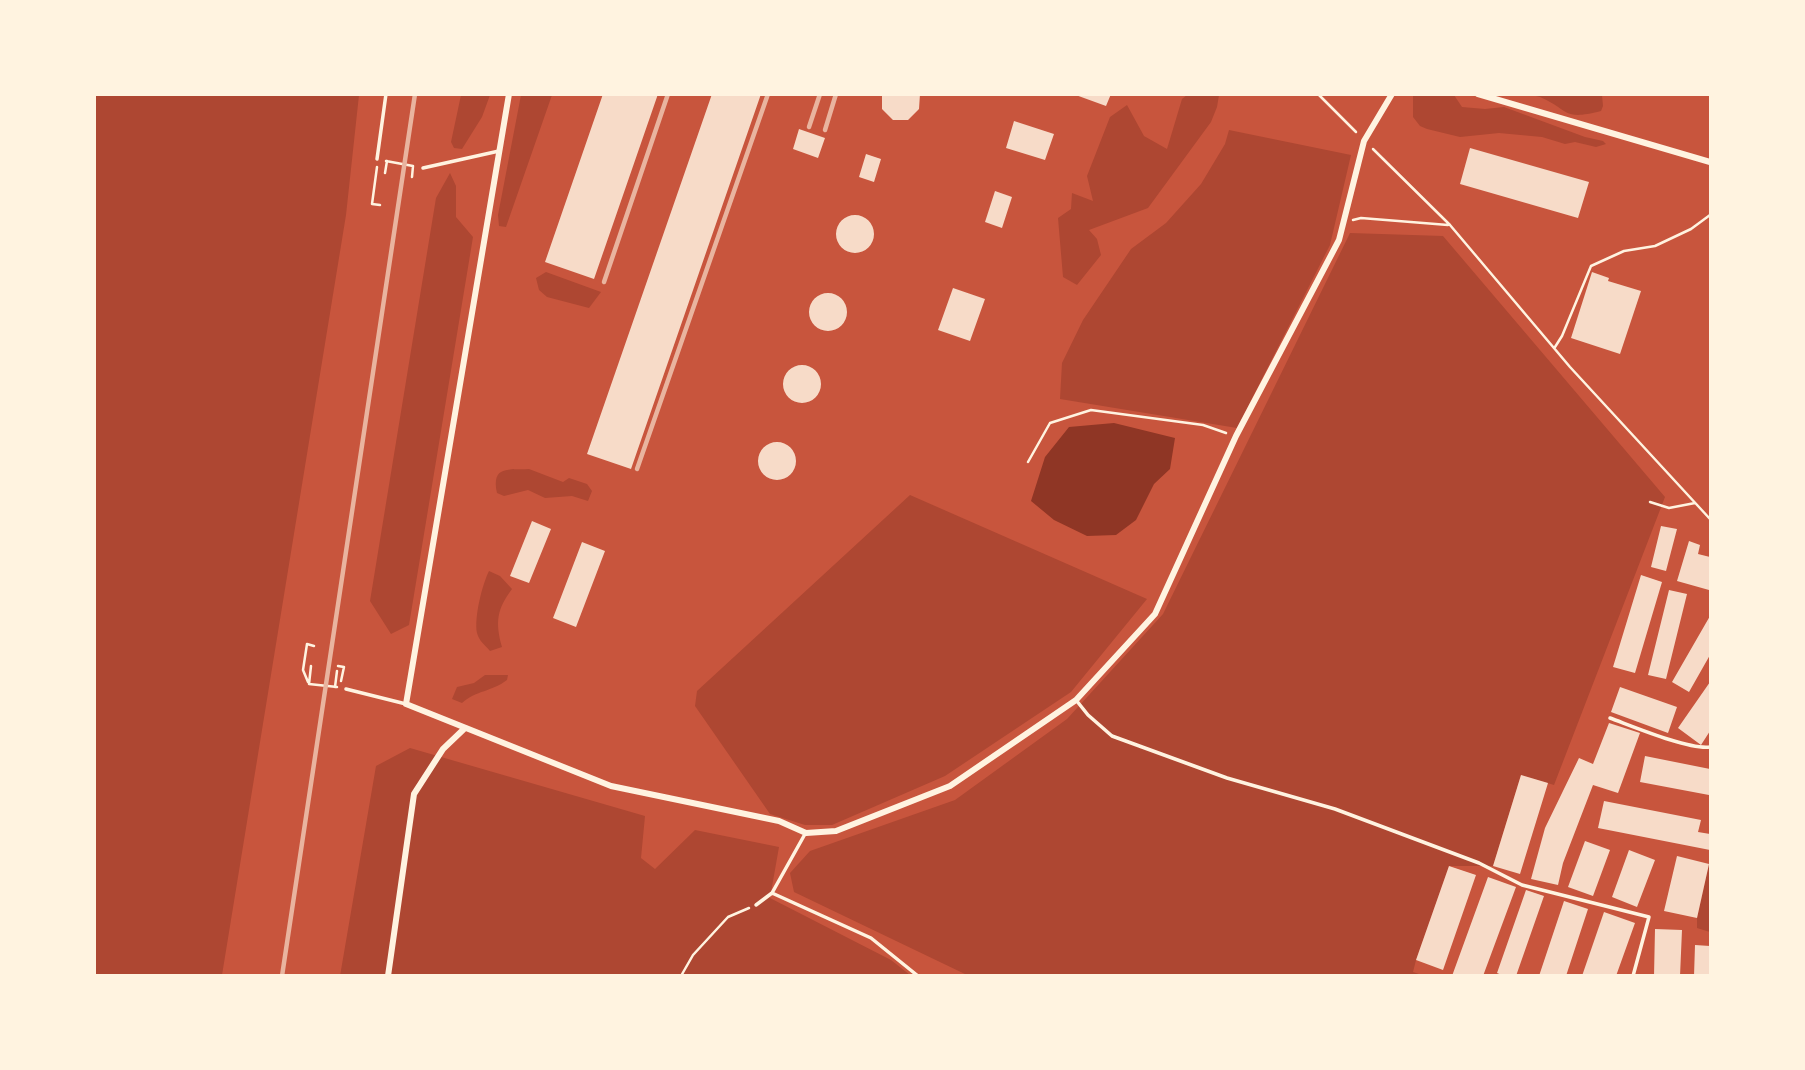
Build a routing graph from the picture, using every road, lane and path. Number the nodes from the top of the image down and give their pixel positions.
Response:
1 (386, 94) edge
2 (509, 94) edge
3 (1318, 94) edge
4 (1392, 94) edge
5 (1478, 94) edge
6 (1364, 141) junction
7 (500, 151) junction
8 (377, 159) dead end
9 (1710, 162) edge
10 (413, 166) junction
11 (423, 168) joint
12 (378, 171) dead end
13 (385, 173) dead end
14 (412, 177) dead end
15 (380, 205) dead end
16 (1710, 215) edge
17 (1343, 222) junction
18 (1450, 225) junction
19 (1554, 348) junction
20 (1236, 436) junction
21 (1028, 462) dead end
22 (1650, 502) dead end
23 (1695, 503) junction
24 (1710, 519) edge
25 (314, 646) dead end
26 (311, 666) dead end
27 (338, 666) dead end
28 (337, 671) dead end
29 (309, 684) junction
30 (335, 687) junction
31 (346, 689) dead end
32 (1076, 700) junction
33 (406, 704) junction
34 (1610, 718) dead end
35 (466, 728) junction
36 (1710, 747) edge
37 (806, 833) junction
38 (772, 893) junction
39 (756, 905) joint
40 (388, 975) edge
41 (681, 975) edge
42 (918, 975) edge
43 (1633, 975) edge

1 - 8 lane
2 - 7 street
3 - 6 path
4 - 6 street
5 - 9 street
6 - 17 street
6 - 18 path
7 - 11 lane
7 - 33 street
10 - 11 path
10 - 13 path
10 - 14 path
12 - 15 path
16 - 19 path
17 - 18 path
17 - 20 street
18 - 19 path
19 - 23 path
20 - 21 path
20 - 32 street
22 - 23 path
23 - 24 path
25 - 29 path
26 - 29 path
27 - 30 path
28 - 30 path
29 - 30 path
31 - 33 lane
32 - 37 street
32 - 43 lane
33 - 35 street
34 - 36 lane
35 - 37 street
35 - 40 street
37 - 38 lane
38 - 39 lane
38 - 42 lane
39 - 41 path

